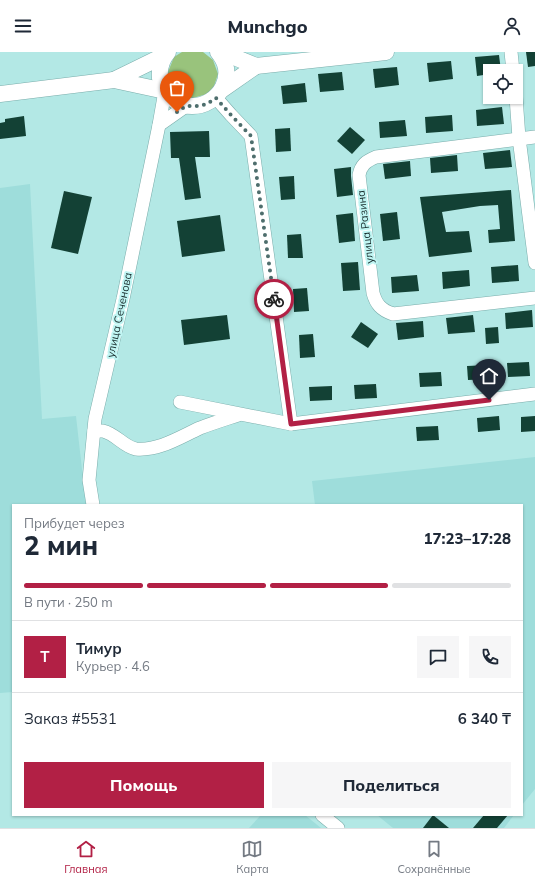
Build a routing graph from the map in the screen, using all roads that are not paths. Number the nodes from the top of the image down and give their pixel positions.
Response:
1 (218, 52) edge
2 (222, 52) edge
3 (386, 52) edge
4 (511, 52) edge
5 (167, 53) edge
6 (512, 64) edge
7 (256, 66) junction
8 (114, 80) junction
9 (165, 91) junction
10 (219, 93) junction
11 (0, 94) edge
12 (517, 104) edge
13 (186, 106) junction
14 (159, 125) junction
15 (535, 137) edge
16 (520, 138) junction
17 (534, 244) edge
18 (535, 263) edge
19 (535, 298) edge
20 (535, 394) edge
21 (180, 402) dead end
22 (242, 414) junction
23 (291, 424) junction
24 (94, 431) junction
25 (93, 504) edge
26 (323, 816) edge
27 (338, 828) edge

1 - 10 main road
2 - 7 main road
3 - 7 main road
4 - 6 street
5 - 8 main road
5 - 9 main road
7 - 10 main road
8 - 9 main road
8 - 11 main road
9 - 13 main road
9 - 14 street, улица Сеченова
10 - 13 main road
10 - 23 street
12 - 16 street
13 - 14 street
14 - 24 street, улица Сеченова
15 - 16 street, улица Разина
16 - 17 street
16 - 19 street, улица Разина
17 - 18 street
20 - 23 street
21 - 22 street
22 - 23 street
22 - 24 street
24 - 25 street, улица Сеченова
26 - 27 street

